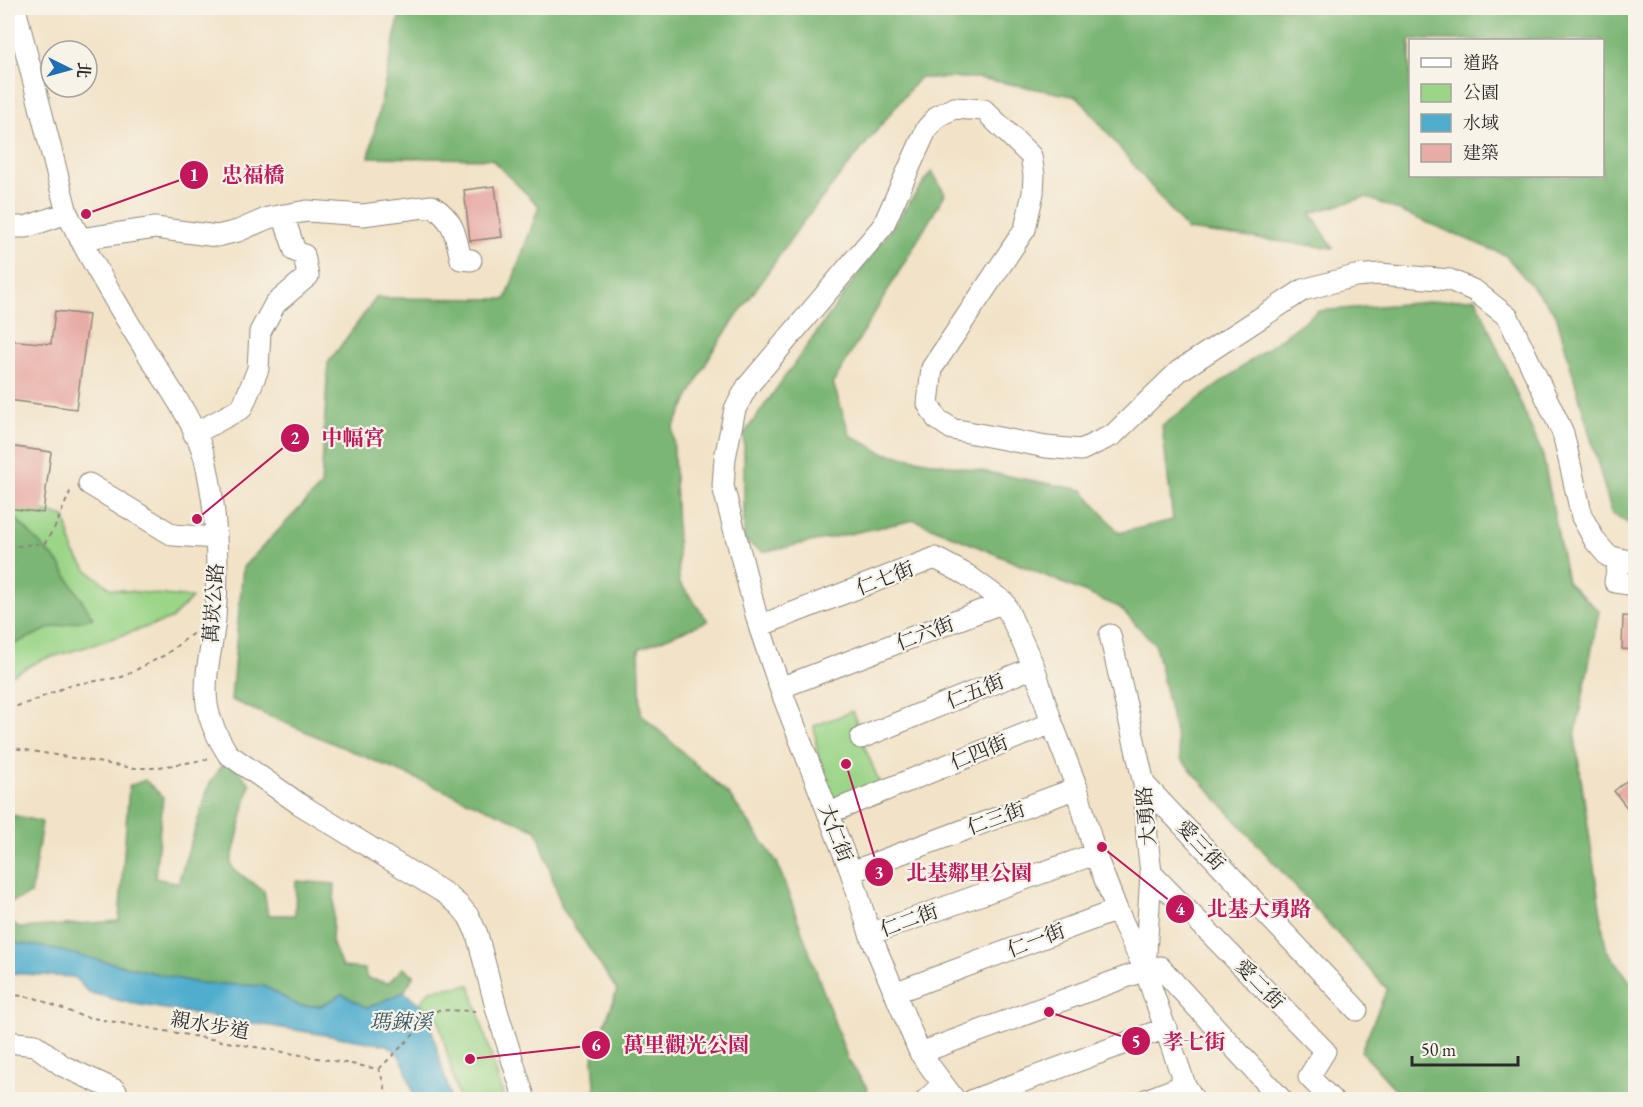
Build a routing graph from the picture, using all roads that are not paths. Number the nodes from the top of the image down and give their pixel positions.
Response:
1 (15, 8) edge
2 (67, 213) junction
3 (283, 215) junction
4 (8, 227) edge
5 (80, 239) junction
6 (471, 260) dead end
7 (194, 434) junction
8 (89, 484) road end
9 (216, 538) junction
10 (1627, 562) edge
11 (1635, 585) edge
12 (1004, 602) junction
13 (759, 626) junction
14 (1110, 635) dead end
15 (1034, 667) junction
16 (780, 688) junction
17 (1052, 723) junction
18 (861, 738) dead end
19 (1144, 784) junction
20 (1077, 788) junction
21 (841, 808) dead end
22 (1095, 854) junction
23 (851, 872) junction
24 (1151, 873) junction
25 (1117, 910) junction
26 (870, 934) junction
27 (1145, 970) junction
28 (894, 993) junction
29 (1357, 1010) dead end
30 (1166, 1028) junction
31 (8, 1042) edge
32 (920, 1053) junction
33 (949, 1092) edge
34 (1189, 1092) edge
35 (121, 1100) edge
36 (525, 1100) edge
37 (926, 1100) edge
38 (973, 1100) edge
39 (1146, 1100) edge
40 (1282, 1100) edge
41 (1332, 1100) edge

1 - 2 street, 萬崁公路
2 - 4 street
2 - 5 street, 萬崁公路
3 - 5 street
3 - 6 street
3 - 7 street
5 - 7 street, 萬崁公路
7 - 9 street, 萬崁公路
8 - 9 street
9 - 36 street, 萬崁公路
10 - 11 street
10 - 13 street, 大仁街
12 - 13 street, 仁七街
12 - 15 street
12 - 16 street, 仁六街
13 - 16 street, 大仁街
14 - 19 street, 大勇路
15 - 17 street
15 - 18 street, 仁五街
16 - 23 street, 大仁街
17 - 20 street
17 - 21 street, 仁四街
19 - 24 street, 大勇路
19 - 29 street, 愛三街
20 - 22 street
20 - 23 street, 仁三街
22 - 25 street
22 - 26 street, 仁二街
23 - 26 street, 大仁街
24 - 27 street, 大勇路
24 - 41 street, 愛二街
25 - 27 street
25 - 28 street, 仁一街
26 - 28 street, 大仁街
27 - 30 street, 大勇路
27 - 32 street
27 - 40 street
28 - 32 street, 大仁街
30 - 34 street, 大勇路
30 - 38 street
31 - 35 street
32 - 33 street, 大仁街
33 - 37 street
34 - 39 street

